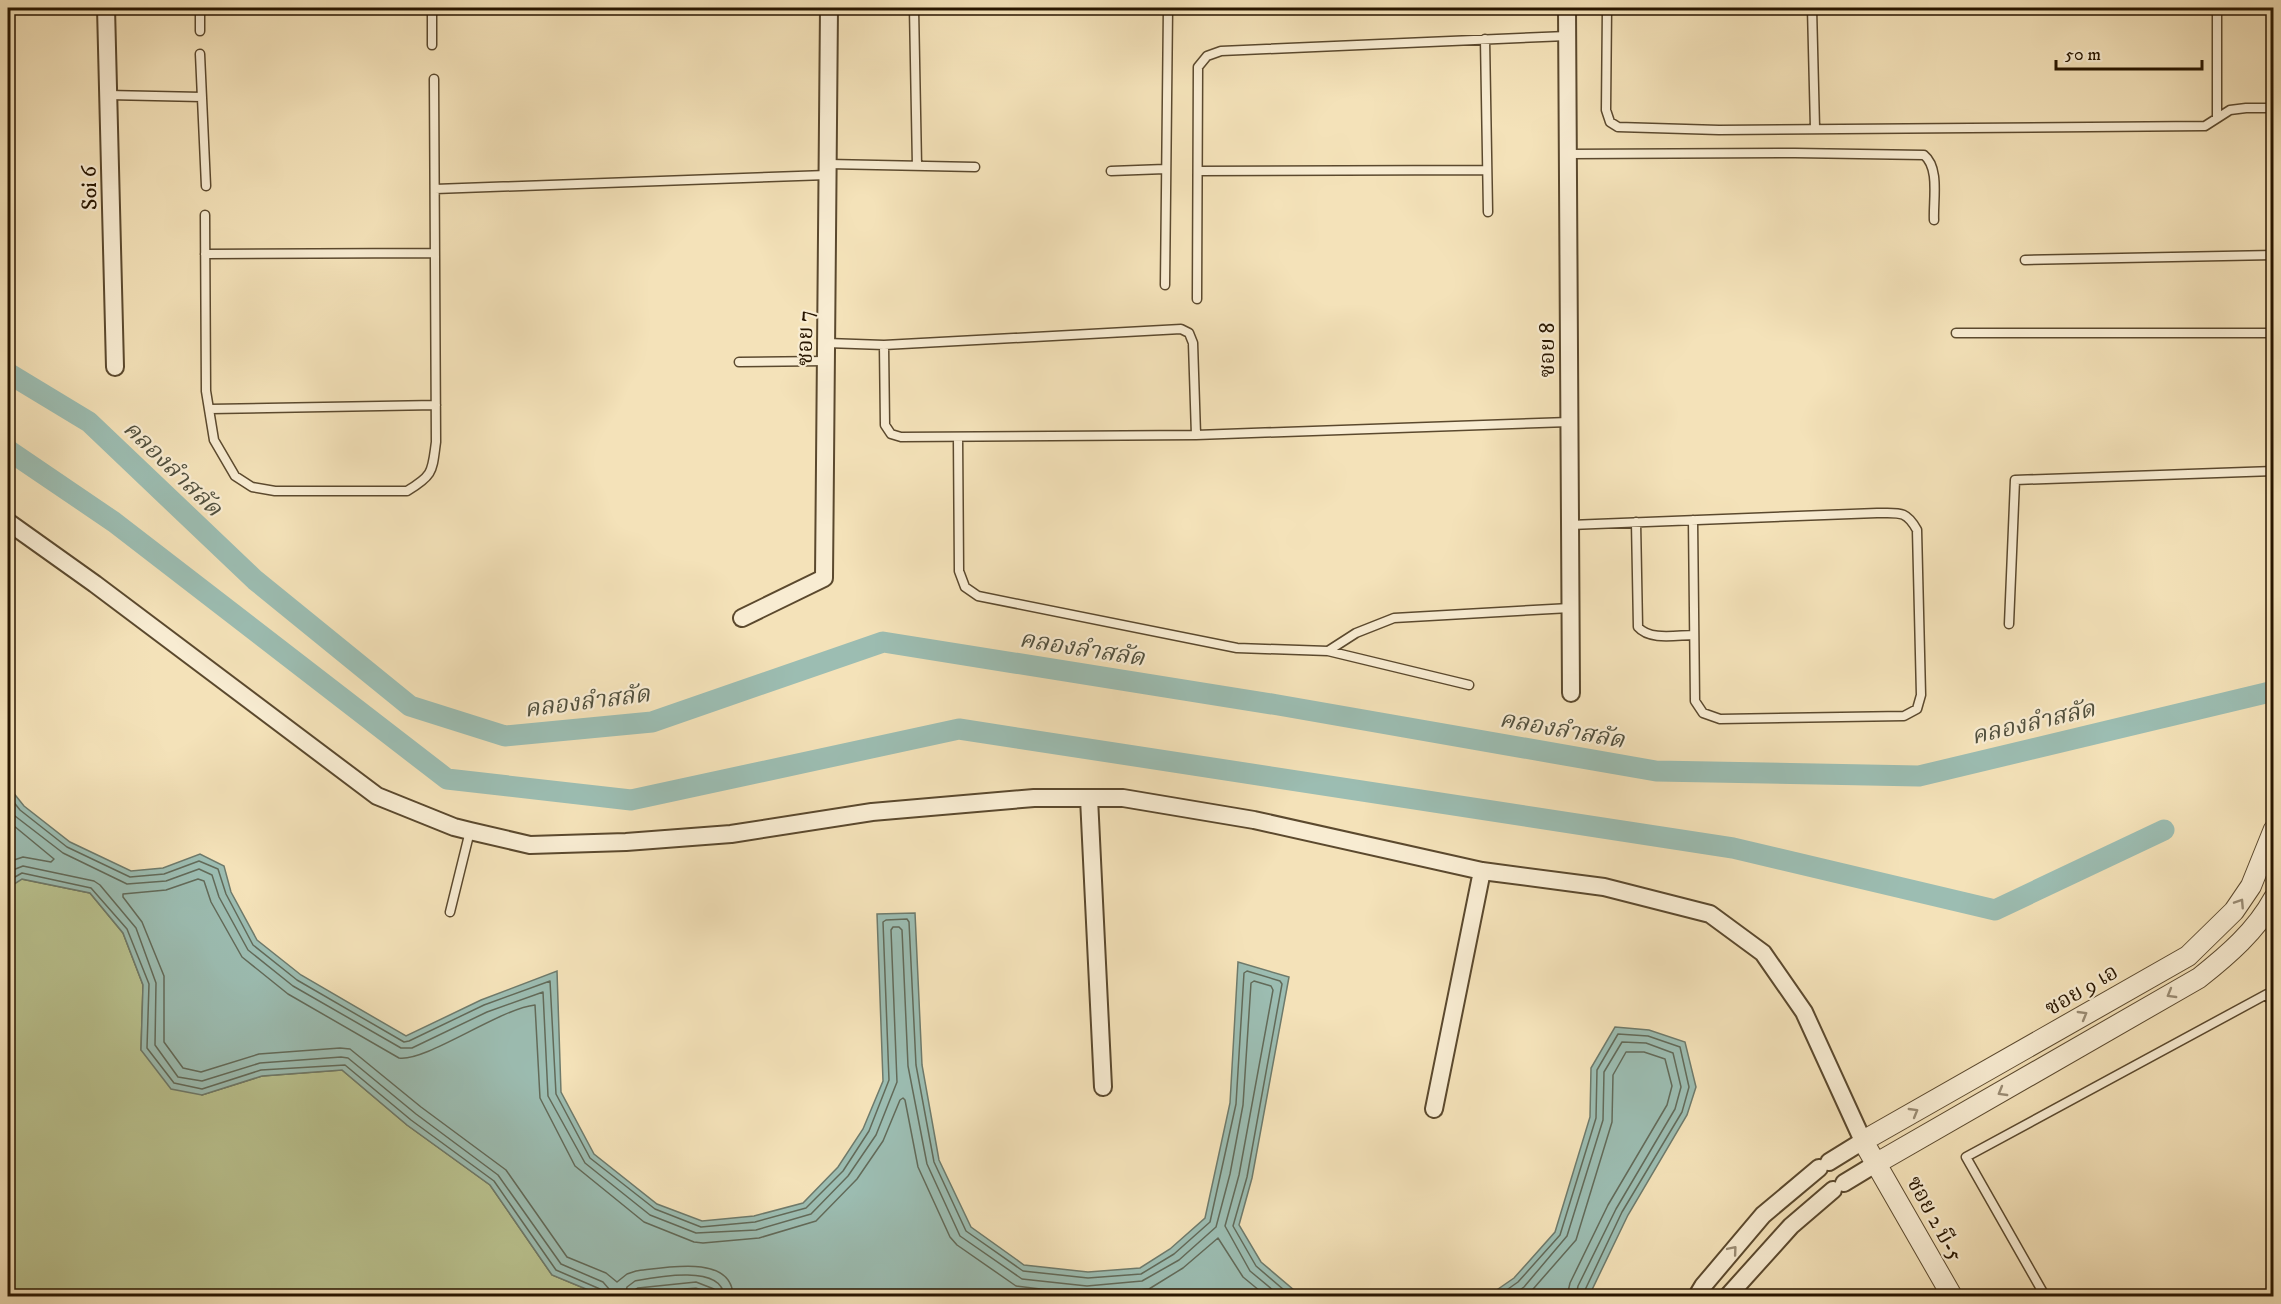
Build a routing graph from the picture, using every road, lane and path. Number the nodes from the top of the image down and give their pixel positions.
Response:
1 (106, 8) edge
2 (200, 8) edge
3 (432, 8) edge
4 (829, 8) edge
5 (914, 8) edge
6 (1168, 8) edge
7 (1567, 8) edge
8 (1607, 8) edge
9 (1812, 8) edge
10 (2217, 8) edge
11 (201, 31) dead end
12 (1567, 36) junction
13 (1485, 39) junction
14 (432, 45) dead end
15 (200, 54) dead end
16 (434, 79) dead end
17 (108, 95) junction
18 (202, 98) junction
19 (2274, 108) edge
20 (2217, 118) junction
21 (1815, 128) junction
22 (1568, 154) junction
23 (917, 166) junction
24 (975, 167) dead end
25 (828, 169) junction
26 (1165, 169) junction
27 (1487, 170) junction
28 (1111, 171) dead end
29 (1198, 171) junction
30 (206, 186) dead end
31 (435, 189) junction
32 (1488, 212) dead end
33 (205, 215) dead end
34 (1934, 220) dead end
35 (435, 253) junction
36 (205, 254) junction
37 (2274, 255) edge
38 (2025, 260) dead end
39 (1165, 285) dead end
40 (1197, 299) dead end
41 (1956, 333) dead end
42 (2274, 333) edge
43 (826, 343) junction
44 (884, 345) junction
45 (826, 361) junction
46 (739, 362) dead end
47 (115, 367) dead end
48 (436, 405) junction
49 (210, 409) junction
50 (1569, 422) junction
51 (1196, 435) junction
52 (958, 437) junction
53 (2274, 471) edge
54 (1694, 520) junction
55 (8, 522) edge
56 (1636, 522) junction
57 (1570, 525) junction
58 (1570, 608) junction
59 (742, 618) dead end
60 (2009, 624) dead end
61 (1694, 636) junction
62 (1328, 651) junction
63 (1469, 685) dead end
64 (1571, 693) dead end
65 (1089, 798) junction
66 (2274, 829) edge
67 (470, 831) junction
68 (1482, 871) junction
69 (2274, 898) edge
70 (450, 912) dead end
71 (2188, 956) junction
72 (2199, 978) junction
73 (2274, 1005) edge
74 (1103, 1088) dead end
75 (1434, 1109) dead end
76 (1863, 1141) junction
77 (1877, 1163) junction
78 (1697, 1296) edge
79 (1728, 1296) edge
80 (1952, 1296) edge
81 (2045, 1296) edge

1 - 17 street, Soi 6
2 - 11 lane
3 - 14 lane
4 - 25 street, ซอย 7
5 - 23 lane
6 - 26 lane
7 - 12 street, ซอย 8
8 - 21 lane
9 - 21 lane
10 - 20 lane
12 - 13 lane
12 - 22 street, ซอย 8
13 - 27 lane
13 - 29 lane
15 - 18 lane
16 - 31 lane
17 - 18 lane
17 - 47 street, Soi 6
18 - 30 lane
19 - 20 lane
20 - 21 lane
22 - 34 lane
22 - 50 street, ซอย 8
23 - 24 lane
23 - 25 lane
25 - 31 lane
25 - 43 street, ซอย 7
26 - 28 lane
26 - 39 lane
27 - 29 lane
27 - 32 lane
29 - 40 lane
31 - 35 lane
33 - 36 lane
35 - 36 lane
35 - 48 lane
36 - 49 lane
37 - 38 lane
41 - 42 lane
43 - 44 lane
43 - 45 street, ซอย 7
44 - 51 lane
44 - 52 lane
45 - 46 lane
45 - 59 street, ซอย 7
48 - 49 lane
48 - 49 lane
50 - 51 lane
50 - 57 street, ซอย 8
51 - 52 lane
52 - 62 lane
53 - 60 lane
54 - 56 lane
54 - 61 lane
54 - 61 lane
55 - 67 street
56 - 57 lane
56 - 61 lane
57 - 58 street, ซอย 8
58 - 62 lane
58 - 64 street, ซอย 8
62 - 63 lane
65 - 67 street
65 - 68 street
65 - 74 street
71 -> 66 street, ซอย 9 เอ
67 - 70 lane
68 - 75 street
68 - 76 street
69 - 72 street
71 - 72 street
76 -> 71 street, ซอย 9 เอ
72 -> 77 street
73 - 81 lane
76 - 77 street, ซอย 2 บี-5
78 -> 76 street
77 - 79 street
77 - 80 street, ซอย 2 บี-5

